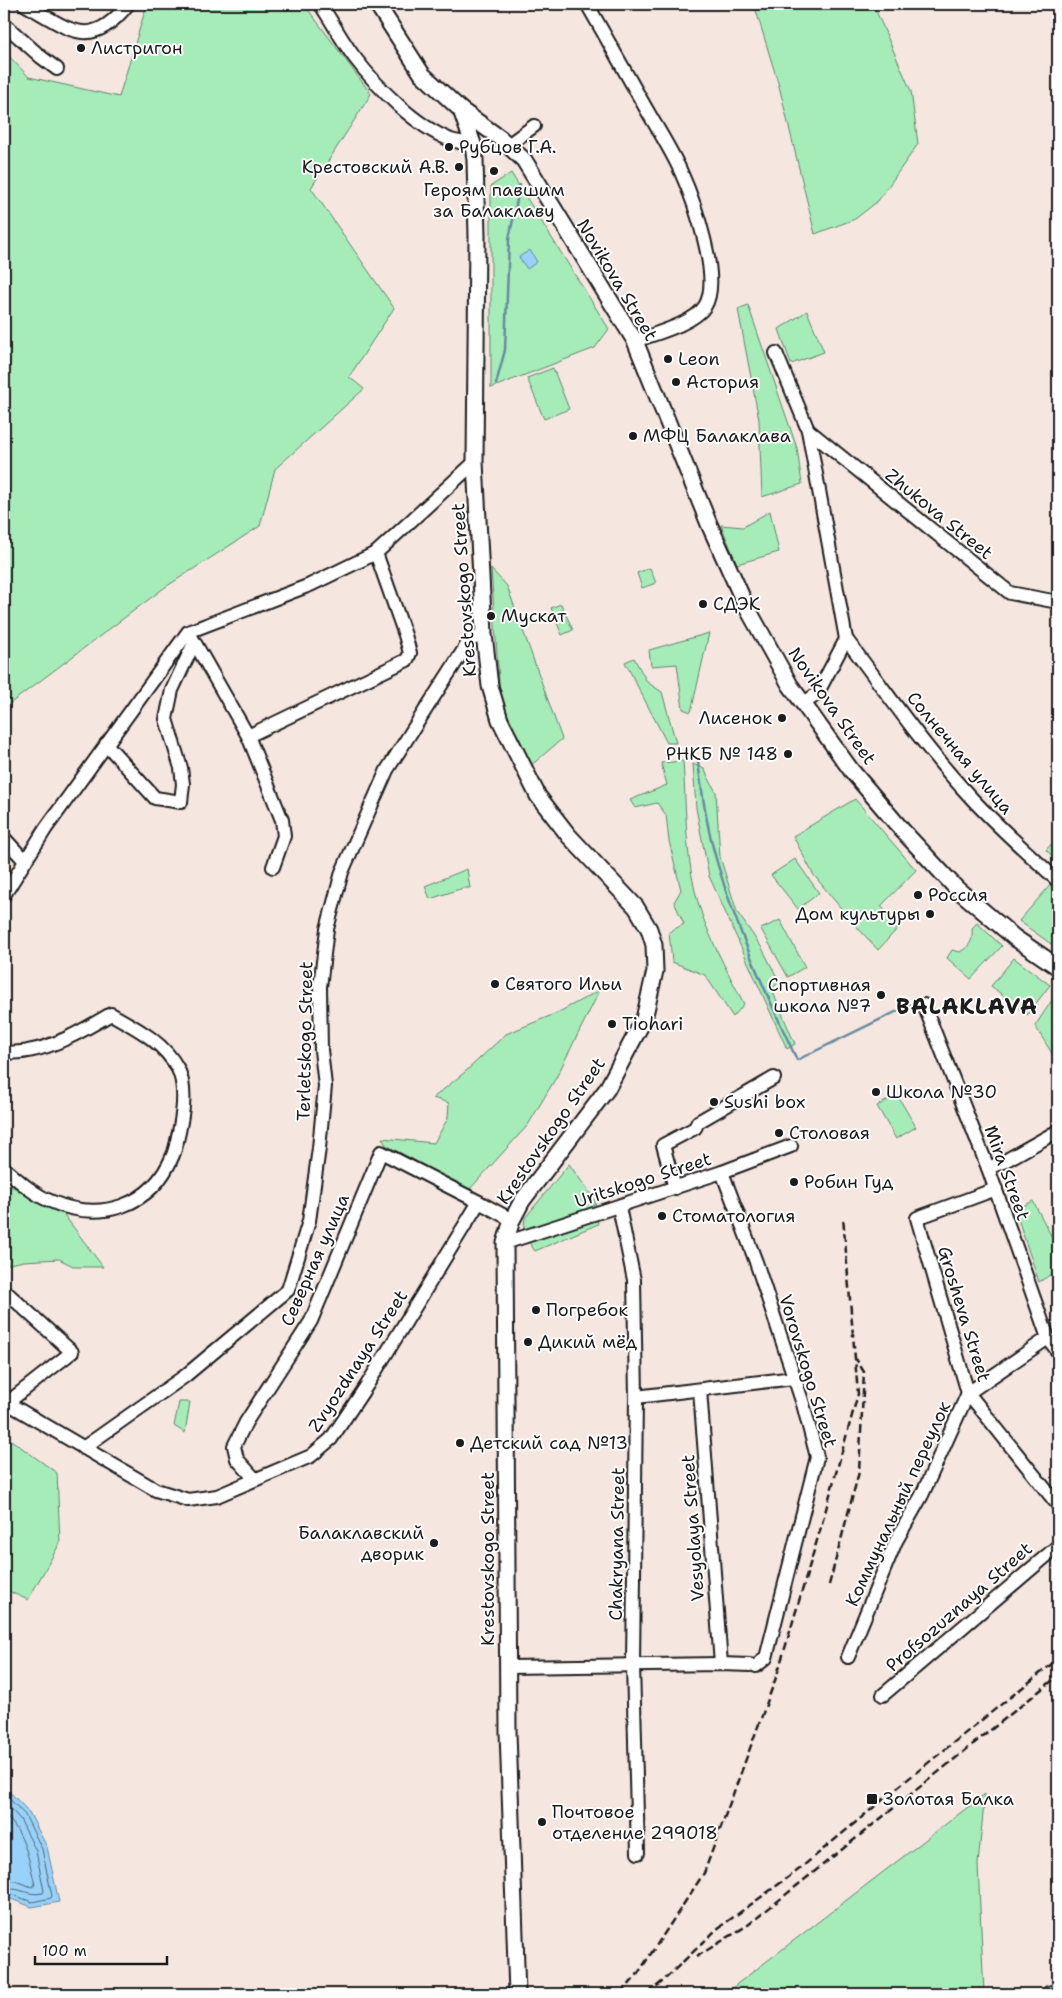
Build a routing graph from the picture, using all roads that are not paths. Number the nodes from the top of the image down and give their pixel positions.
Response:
1 (24, 4) edge
2 (128, 4) edge
3 (320, 4) edge
4 (377, 4) edge
5 (587, 4) edge
6 (4, 24) edge
7 (57, 69) dead end
8 (461, 110) junction
9 (534, 126) dead end
10 (473, 144) junction
11 (508, 145) junction
12 (475, 160) junction
13 (634, 341) junction
14 (776, 352) dead end
15 (808, 430) junction
16 (474, 462) junction
17 (376, 553) junction
18 (1058, 602) edge
19 (484, 634) junction
20 (191, 637) junction
21 (846, 639) junction
22 (803, 704) junction
23 (248, 736) junction
24 (106, 744) junction
25 (4, 838) edge
26 (25, 861) junction
27 (273, 867) dead end
28 (1058, 881) edge
29 (4, 895) edge
30 (1058, 967) edge
31 (924, 1005) dead end
32 (4, 1053) edge
33 (774, 1078) dead end
34 (1058, 1131) edge
35 (791, 1146) dead end
36 (4, 1168) edge
37 (988, 1168) junction
38 (722, 1172) junction
39 (675, 1188) junction
40 (996, 1189) junction
41 (479, 1202) junction
42 (619, 1207) junction
43 (512, 1220) junction
44 (505, 1244) junction
45 (7, 1293) dead end
46 (1048, 1338) junction
47 (1058, 1352) edge
48 (794, 1378) junction
49 (700, 1390) junction
50 (968, 1394) junction
51 (636, 1397) junction
52 (6, 1402) edge
53 (83, 1448) junction
54 (255, 1479) junction
55 (1058, 1505) edge
56 (1058, 1546) edge
57 (848, 1658) dead end
58 (721, 1664) junction
59 (633, 1665) junction
60 (507, 1667) junction
61 (883, 1695) dead end
62 (638, 1853) dead end
63 (1058, 1993) edge
64 (517, 1994) edge
65 (1050, 1994) edge

1 - 2 street
3 - 10 street
4 - 8 main road, Novikova Street
5 - 13 street
6 - 7 street
8 - 10 main road, Krestovskogo Street
8 - 11 main road, Novikova Street
9 - 11 street
10 - 12 main road, Krestovskogo Street
11 - 12 main road
11 - 13 main road, Novikova Street
12 - 16 main road, Krestovskogo Street
13 - 22 main road, Novikova Street
14 - 15 street
15 - 18 street, Zhukova Street
15 - 21 street
16 - 17 street
16 - 19 main road, Krestovskogo Street
17 - 20 street
17 - 23 street
19 - 43 main road, Krestovskogo Street
19 - 53 street, Terletskogo Street
20 - 23 street
20 - 24 street
20 - 24 street
21 - 22 street
21 - 28 street, Солнечная улица
22 - 30 main road, Novikova Street
23 - 27 street
24 - 26 street
25 - 26 street
26 - 29 street
31 - 37 street, Mira Street
32 - 36 street
33 - 39 street
34 - 37 street
35 - 38 street, Uritskogo Street
37 - 40 street, Mira Street
38 - 39 street, Uritskogo Street
38 - 48 street, Vorovskogo Street
39 - 42 street, Uritskogo Street
40 - 46 street, Mira Street
40 - 50 street, Grosheva Street
41 - 43 street
41 - 54 street, Zvyozdnaya Street
41 - 54 street, Северная улица
42 - 44 street, Uritskogo Street
42 - 51 street, Chakryana Street
43 - 44 main road, Krestovskogo Street
44 - 60 main road, Krestovskogo Street
45 - 52 street
46 - 47 street, Mira Street
46 - 50 street
48 - 49 street
48 - 58 street, Vorovskogo Street
49 - 51 street
49 - 58 street, Vesyolaya Street
50 - 55 street, Grosheva Street
50 - 57 street, Коммунальный переулок
51 - 59 street, Chakryana Street
52 - 53 street, Zvyozdnaya Street
53 - 54 street, Zvyozdnaya Street
56 - 61 street, Profsozuznaya Street
58 - 59 street
59 - 60 street
59 - 62 street, Chakryana Street
60 - 64 main road, Krestovskogo Street
63 - 65 main road

